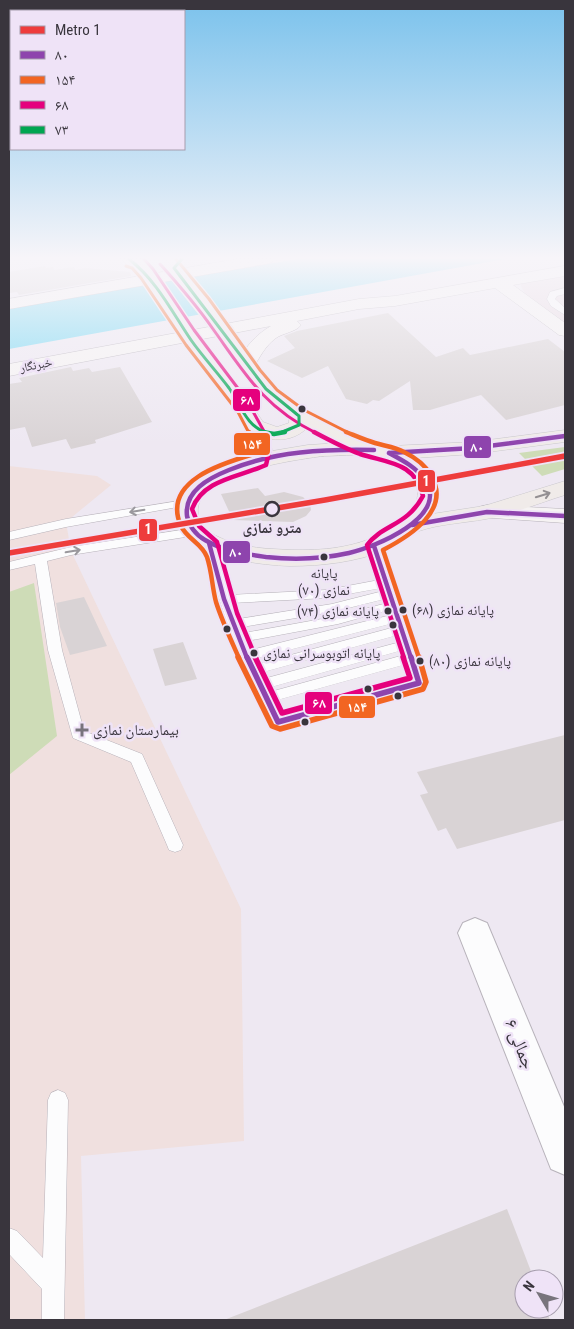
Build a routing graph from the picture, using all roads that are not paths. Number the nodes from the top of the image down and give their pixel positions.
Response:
1 (179, 321) edge
2 (206, 321) edge
3 (217, 321) edge
4 (269, 321) edge
5 (316, 321) edge
6 (551, 321) edge
7 (565, 331) edge
8 (9, 357) edge
9 (246, 364) junction
10 (9, 370) edge
11 (299, 416) junction
12 (254, 426) junction
13 (565, 436) edge
14 (381, 451) junction
15 (261, 460) junction
16 (565, 488) edge
17 (185, 503) junction
18 (487, 512) junction
19 (565, 516) edge
20 (412, 524) junction
21 (9, 536) edge
22 (202, 538) junction
23 (374, 546) junction
24 (40, 558) junction
25 (9, 566) edge
26 (224, 599) junction
27 (394, 605) junction
28 (234, 624) junction
29 (240, 638) junction
30 (408, 644) junction
31 (246, 656) junction
32 (412, 658) junction
33 (252, 670) junction
34 (262, 692) junction
35 (175, 845) dead end
36 (476, 933) dead end
37 (58, 1100) dead end
38 (565, 1155) edge
39 (9, 1239) edge
40 (54, 1285) junction
41 (53, 1320) edge

1 - 12 main road, bridge
2 - 8 main road
3 - 9 main road, bridge
4 - 10 main road, خبرنگار
5 - 9 main road
6 - 7 main road
9 - 11 main road
11 - 12 main road
11 - 14 main road
12 - 15 main road
13 - 14 main road
14 - 15 main road
14 - 20 main road
15 - 17 main road
18 -> 16 main road
17 -> 21 lane
17 - 22 main road
18 - 19 main road
18 - 20 main road
20 - 23 main road
22 - 23 main road
24 -> 22 lane
22 - 26 lane
23 - 27 lane
24 - 25 lane
24 - 35 lane
26 - 27 lane
26 - 28 lane
27 - 28 lane
27 - 29 lane
27 - 30 lane
27 - 31 lane
27 - 33 lane
28 - 29 lane
29 - 31 lane
30 - 32 lane
30 - 34 lane
31 - 33 lane
32 - 34 lane
32 - 34 lane
33 - 34 lane
36 - 38 street, ۶ جمالی
37 - 40 lane
39 - 40 lane
40 - 41 lane

